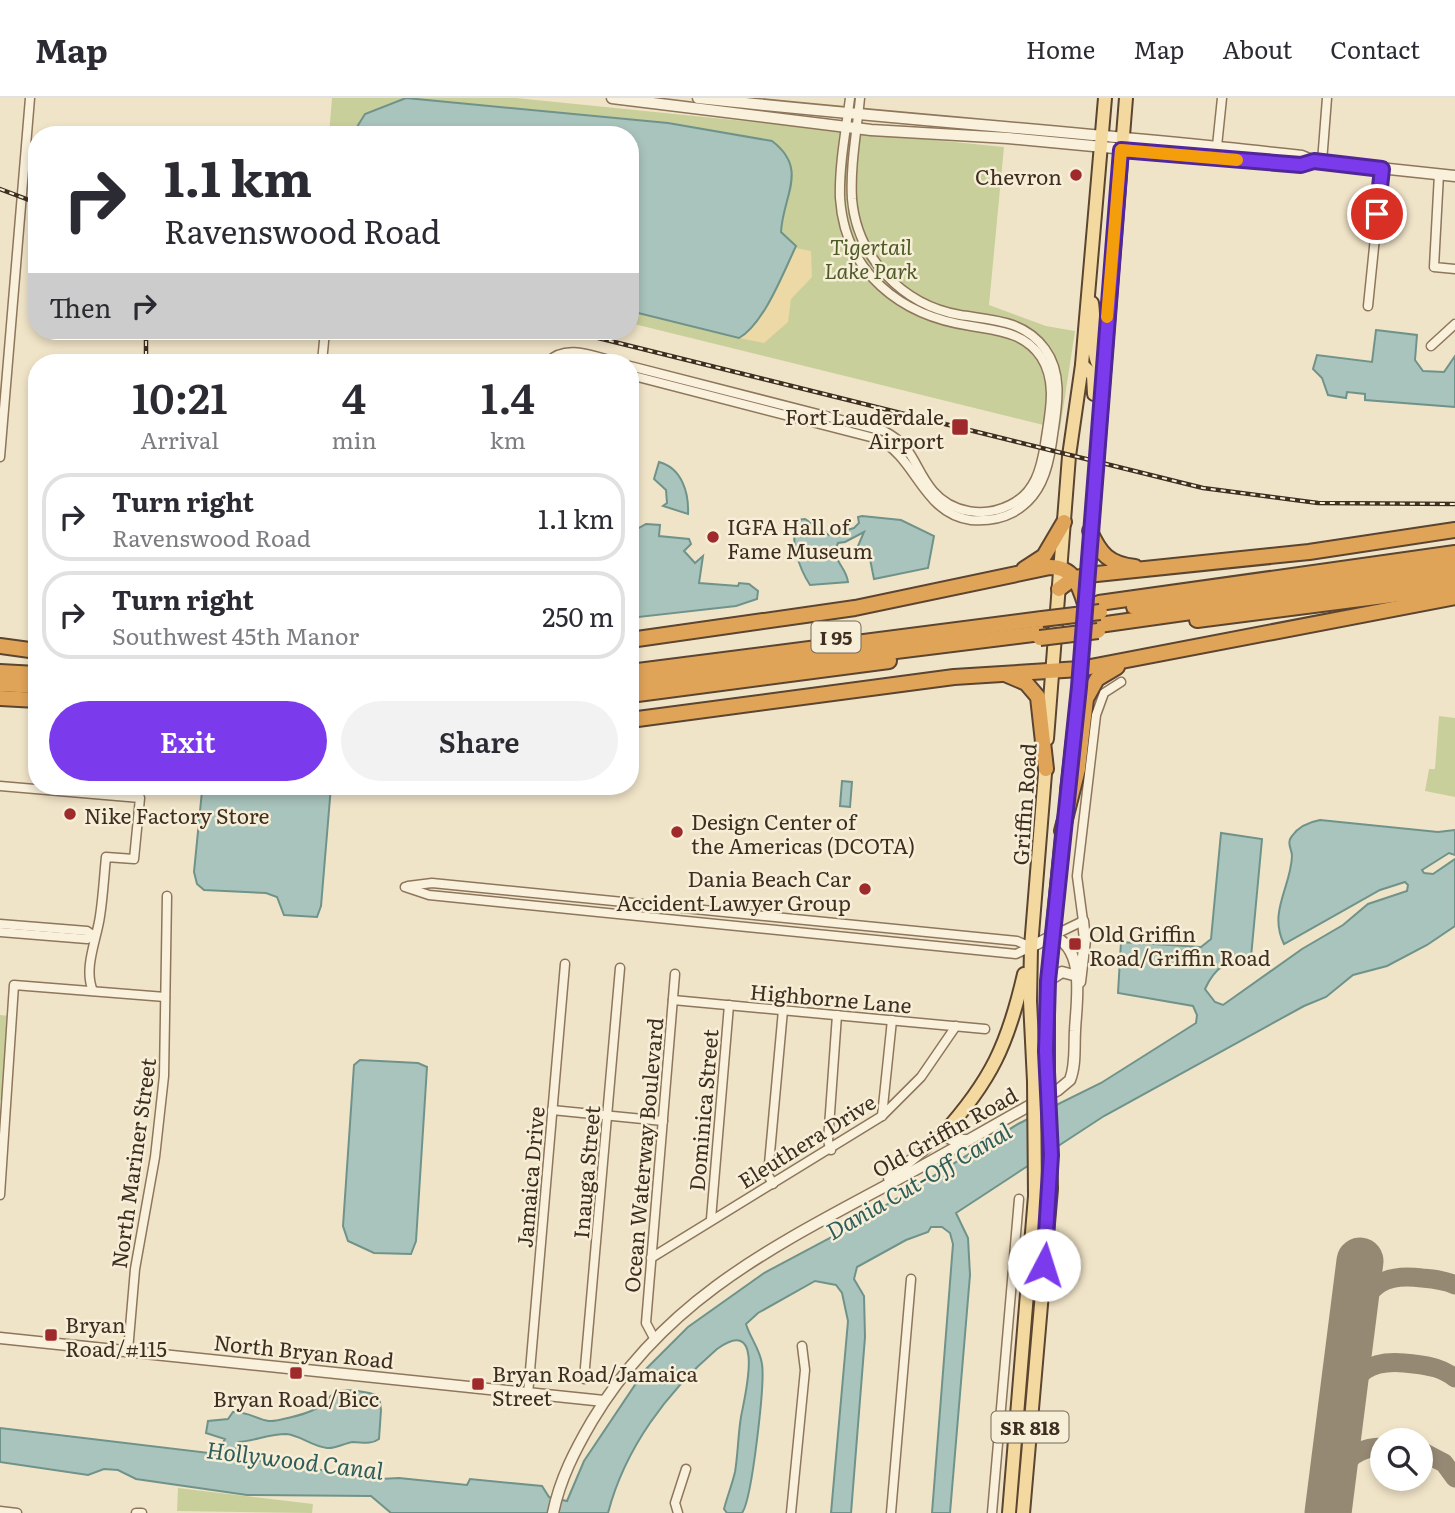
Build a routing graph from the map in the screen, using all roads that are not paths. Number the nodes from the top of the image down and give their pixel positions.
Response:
1 (30, 98) edge
2 (612, 98) edge
3 (698, 98) edge
4 (850, 98) edge
5 (860, 98) edge
6 (1105, 98) edge
7 (1126, 98) edge
8 (1222, 98) edge
9 (1327, 98) edge
10 (645, 100) edge
11 (853, 115) junction
12 (853, 128) junction
13 (1101, 141) junction
14 (1121, 143) junction
15 (1217, 146) junction
16 (1318, 162) junction
17 (1382, 169) junction
18 (1439, 174) junction
19 (1455, 176) edge
20 (1455, 269) edge
21 (1089, 285) junction
22 (1368, 306) dead end
23 (1455, 324) edge
24 (1431, 346) dead end
25 (559, 354) edge
26 (583, 354) edge
27 (1082, 365) junction
28 (1103, 366) junction
29 (639, 368) edge
30 (639, 377) edge
31 (1098, 427) junction
32 (0, 457) edge
33 (1064, 522) junction
34 (1455, 530) edge
35 (1090, 531) junction
36 (1455, 553) edge
37 (1455, 563) edge
38 (1060, 567) junction
39 (1157, 570) junction
40 (1014, 575) junction
41 (1455, 575) edge
42 (1081, 577) junction
43 (1455, 587) edge
44 (1059, 590) junction
45 (1455, 597) edge
46 (1096, 615) junction
47 (1041, 625) junction
48 (639, 639) edge
49 (0, 646) edge
50 (28, 650) edge
51 (0, 662) edge
52 (1125, 662) junction
53 (639, 663) edge
54 (28, 664) edge
55 (1080, 669) junction
56 (1051, 670) junction
57 (0, 672) edge
58 (639, 672) edge
59 (1004, 673) junction
60 (28, 674) edge
61 (1121, 682) dead end
62 (639, 683) edge
63 (0, 684) edge
64 (28, 686) edge
65 (639, 693) edge
66 (0, 698) edge
67 (28, 700) edge
68 (639, 719) edge
69 (1046, 769) junction
70 (0, 786) edge
71 (28, 788) edge
72 (105, 795) edge
73 (1062, 831) junction
74 (167, 896) dead end
75 (1083, 921) junction
76 (0, 924) edge
77 (0, 932) edge
78 (94, 936) junction
79 (1052, 936) junction
80 (1031, 947) junction
81 (565, 964) dead end
82 (620, 968) dead end
83 (675, 974) dead end
84 (1077, 976) junction
85 (1048, 981) junction
86 (93, 991) junction
87 (1078, 992) junction
88 (165, 997) junction
89 (673, 1000) junction
90 (729, 1005) junction
91 (783, 1010) junction
92 (837, 1015) junction
93 (892, 1020) junction
94 (956, 1026) junction
95 (985, 1029) dead end
96 (552, 1110) junction
97 (3, 1113) edge
98 (607, 1116) junction
99 (882, 1116) junction
100 (663, 1121) junction
101 (942, 1135) junction
102 (969, 1139) junction
103 (831, 1150) junction
104 (773, 1184) junction
105 (0, 1195) edge
106 (1019, 1199) dead end
107 (854, 1202) junction
108 (711, 1219) junction
109 (651, 1258) junction
110 (911, 1279) dead end
111 (0, 1331) edge
112 (654, 1338) junction
113 (5, 1339) edge
114 (802, 1346) dead end
115 (128, 1351) junction
116 (584, 1379) dead end
117 (528, 1394) junction
118 (604, 1401) junction
119 (686, 1469) dead end
120 (0, 1511) edge
121 (677, 1512) edge
122 (17, 1513) edge
123 (135, 1513) edge
124 (142, 1513) edge
125 (553, 1513) edge
126 (790, 1513) edge
127 (891, 1513) edge
128 (992, 1513) edge
129 (1009, 1513) edge
130 (1023, 1513) edge

1 - 32 street
2 - 10 street
3 - 11 street
4 - 11 street
5 - 11 street
6 - 13 main road, Griffin Road / SR 818
7 - 14 main road
8 - 15 street
9 - 16 street
10 - 12 street
11 - 12 street
11 - 13 street
12 - 13 street
12 - 29 street
12 - 30 street
13 - 14 street
13 - 21 main road, Griffin Road / SR 818
14 - 15 street
14 - 16 street
14 - 28 main road
15 - 16 street
16 - 17 street
17 - 18 street
17 - 22 street
18 - 19 street
18 - 20 street
21 - 27 main road, Griffin Road / SR 818
21 - 28 main road
23 - 24 street
25 - 26 street
27 - 31 main road
27 - 33 main road, Griffin Road / SR 818
28 - 31 main road
31 - 35 main road
33 - 38 main road, Griffin Road / SR 818
33 - 40 highway
34 - 39 highway
35 - 39 highway
35 - 42 main road
36 - 46 highway, I 95
37 - 46 highway
38 - 40 highway
38 - 42 highway
38 - 44 main road, Griffin Road / SR 818
39 - 42 highway
40 - 48 highway
41 - 46 highway
42 - 44 highway
42 - 46 highway
43 - 46 highway, I 95
44 - 56 main road, Griffin Road / SR 818
45 - 52 highway
46 - 47 highway, I 95
46 - 47 highway, I 95, bridge
46 - 55 main road, Griffin Road / SR 818
47 - 53 highway, I 95
47 - 58 highway
47 - 62 highway
47 - 65 highway, I 95
49 - 50 highway
51 - 54 highway
52 - 55 highway
52 - 73 highway
55 - 56 highway
55 - 73 main road, Griffin Road / SR 818
56 - 59 highway
56 - 69 main road, Griffin Road / SR 818
57 - 60 highway
59 - 68 highway
59 - 69 highway
61 - 75 street
63 - 64 highway
66 - 67 highway
69 - 80 main road, Griffin Road / SR 818
70 - 71 street
72 - 78 street
73 - 79 main road, Griffin Road / SR 818
74 - 88 street, North Mariner Street
75 - 79 street
75 - 87 street
76 - 78 street
77 - 78 street
78 - 86 street
79 - 80 street
79 - 84 street, Old Griffin Road
79 - 85 main road, Griffin Road / SR 818
80 - 80 street
80 - 101 main road
80 - 129 main road, Griffin Road / SR 818, bridge
81 - 96 street, Jamaica Drive
82 - 98 street, Inauga Street
83 - 89 street, Ocean Waterway Boulevard
84 - 85 street
84 - 87 street, Old Griffin Road
85 - 130 main road, Griffin Road / SR 818, bridge
86 - 88 street
86 - 97 street
87 - 102 street, Old Griffin Road
88 - 115 street, North Mariner Street
89 - 90 street, Highborne Lane
89 - 100 street, Ocean Waterway Boulevard
90 - 91 street, Highborne Lane
90 - 108 street, Dominica Street
91 - 92 street, Highborne Lane
91 - 104 street
92 - 93 street, Highborne Lane
92 - 103 street
93 - 94 street, Highborne Lane
93 - 99 street
94 - 95 street, Highborne Lane
94 - 99 street, Eleuthera Drive
96 - 98 street
96 - 117 street, Jamaica Drive
97 - 105 street
98 - 100 street
98 - 116 street, Inauga Street
99 - 103 street, Eleuthera Drive
100 - 109 street, Ocean Waterway Boulevard
101 - 102 street
101 - 107 street, Old Griffin Road
102 - 107 street, Old Griffin Road
103 - 104 street, Eleuthera Drive
104 - 108 street, Eleuthera Drive
106 - 128 street
107 - 112 street, Old Griffin Road
108 - 109 street, Eleuthera Drive
109 - 112 street, Ocean Waterway Boulevard
110 - 127 street
111 - 113 street
112 - 118 street, Old Griffin Road
113 - 115 street, North Bryan Road
114 - 126 street
115 - 117 street, North Bryan Road
117 - 118 street, North Bryan Road
118 - 125 street, Old Griffin Road
119 - 121 street
120 - 122 street
123 - 124 street

